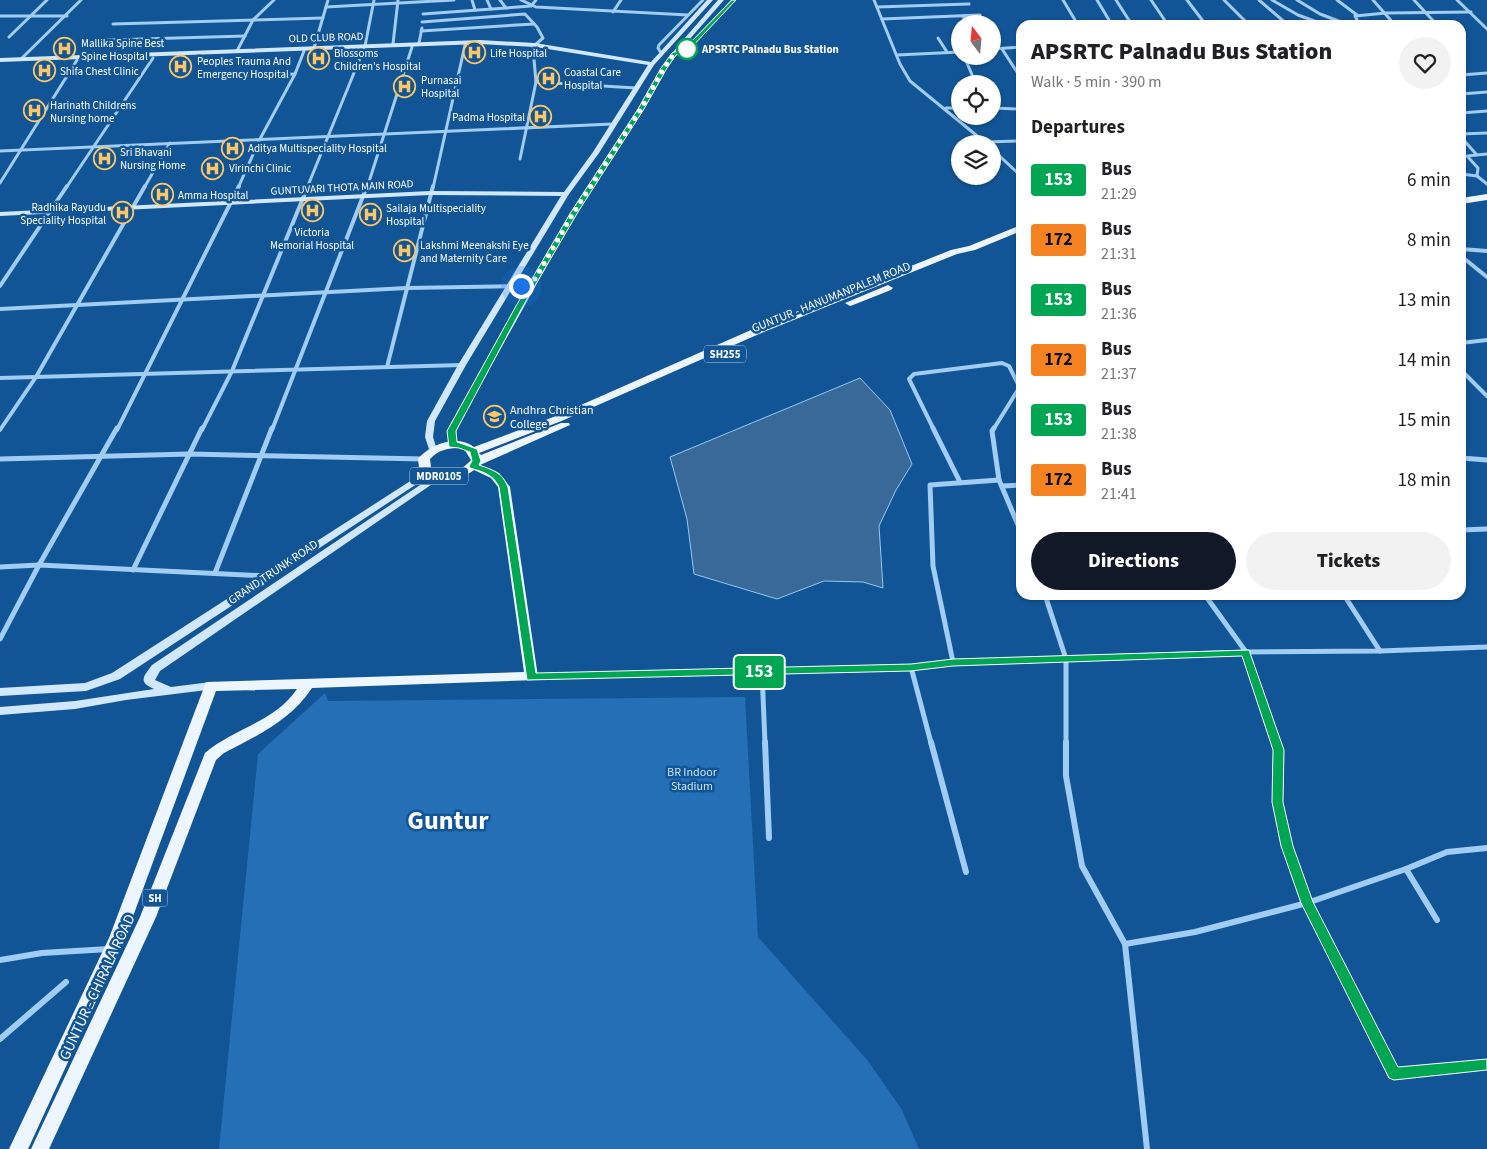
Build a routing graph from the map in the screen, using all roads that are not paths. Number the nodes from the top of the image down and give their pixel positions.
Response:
1 (46, 0) edge
2 (81, 0) edge
3 (274, 0) edge
4 (328, 0) edge
5 (374, 0) edge
6 (454, 0) edge
7 (472, 0) edge
8 (487, 0) edge
9 (500, 0) edge
10 (521, 0) edge
11 (536, 0) edge
12 (621, 0) edge
13 (703, 0) edge
14 (710, 0) edge
15 (722, 0) edge
16 (733, 0) edge
17 (874, 0) edge
18 (1063, 0) edge
19 (1097, 0) edge
20 (1116, 0) edge
21 (1151, 0) edge
22 (1187, 0) edge
23 (1224, 0) edge
24 (1259, 0) edge
25 (1272, 0) edge
26 (1297, 0) edge
27 (1337, 0) edge
28 (1373, 0) edge
29 (1414, 0) edge
30 (1457, 0) edge
31 (398, 2) edge
32 (423, 2) edge
33 (968, 4) dead end
34 (373, 6) junction
35 (530, 6) junction
36 (326, 7) junction
37 (877, 7) junction
38 (506, 8) junction
39 (491, 9) junction
40 (474, 10) junction
41 (613, 12) junction
42 (1426, 12) junction
43 (1470, 12) junction
44 (1386, 13) junction
45 (423, 14) junction
46 (512, 15) junction
47 (688, 15) junction
48 (1357, 15) junction
49 (0, 16) edge
50 (31, 16) junction
51 (67, 16) junction
52 (494, 16) junction
53 (951, 17) edge
54 (323, 18) junction
55 (474, 18) junction
56 (254, 20) junction
57 (882, 20) junction
58 (1075, 20) edge
59 (1109, 20) edge
60 (1129, 20) edge
61 (1165, 20) edge
62 (1202, 20) edge
63 (1245, 20) edge
64 (1282, 20) edge
65 (1312, 20) edge
66 (1336, 20) edge
67 (1356, 20) edge
68 (1391, 20) edge
69 (1433, 20) edge
70 (422, 22) junction
71 (113, 24) dead end
72 (534, 24) junction
73 (520, 25) junction
74 (500, 27) junction
75 (478, 28) junction
76 (1487, 29) edge
77 (421, 31) junction
78 (244, 36) junction
79 (9, 37) dead end
80 (938, 38) dead end
81 (108, 40) dead end
82 (420, 43) junction
83 (392, 44) junction
84 (465, 45) junction
85 (364, 47) junction
86 (412, 47) junction
87 (534, 47) junction
88 (314, 48) junction
89 (1016, 48) edge
90 (1002, 49) joint
91 (236, 51) junction
92 (304, 51) junction
93 (677, 51) junction
94 (947, 52) junction
95 (951, 52) edge
96 (660, 53) junction
97 (897, 55) junction
98 (153, 58) junction
99 (21, 59) junction
100 (77, 60) junction
101 (0, 62) edge
102 (652, 64) junction
103 (648, 70) junction
104 (1016, 70) edge
105 (1487, 73) edge
106 (296, 74) junction
107 (1466, 75) edge
108 (238, 76) dead end
109 (536, 82) junction
110 (636, 88) junction
111 (1487, 92) edge
112 (1466, 94) edge
113 (945, 108) junction
114 (951, 108) edge
115 (1001, 108) edge
116 (1016, 108) edge
117 (1487, 111) edge
118 (1466, 113) edge
119 (613, 124) junction
120 (525, 128) junction
121 (447, 131) junction
122 (1487, 133) edge
123 (386, 134) junction
124 (977, 135) edge
125 (1466, 135) edge
126 (327, 136) junction
127 (260, 139) junction
128 (1016, 141) edge
129 (1466, 141) edge
130 (1001, 142) edge
131 (170, 144) junction
132 (92, 147) junction
133 (20, 150) junction
134 (0, 151) edge
135 (1476, 154) junction
136 (1487, 154) edge
137 (1001, 157) edge
138 (520, 159) dead end
139 (1016, 171) edge
140 (1466, 175) edge
141 (1476, 176) junction
142 (0, 182) edge
143 (1487, 184) edge
144 (430, 193) junction
145 (566, 194) junction
146 (364, 196) junction
147 (1487, 197) edge
148 (303, 199) junction
149 (1466, 200) edge
150 (232, 202) junction
151 (134, 207) junction
152 (51, 211) junction
153 (0, 214) edge
154 (1016, 230) edge
155 (1466, 249) edge
156 (1487, 251) edge
157 (1466, 260) edge
158 (1487, 277) edge
159 (0, 286) edge
160 (510, 286) junction
161 (531, 286) junction
162 (407, 288) junction
163 (326, 292) junction
164 (263, 295) junction
165 (183, 301) junction
166 (77, 306) junction
167 (0, 309) edge
168 (1487, 340) edge
169 (1466, 342) edge
170 (462, 365) junction
171 (387, 367) junction
172 (296, 369) junction
173 (232, 371) junction
174 (146, 374) junction
175 (1466, 375) edge
176 (36, 377) junction
177 (0, 378) edge
178 (1016, 379) edge
179 (1016, 392) edge
180 (1487, 396) edge
181 (0, 430) edge
182 (452, 445) junction
183 (433, 450) junction
184 (188, 454) junction
185 (103, 456) junction
186 (262, 456) junction
187 (1466, 458) edge
188 (0, 459) edge
189 (424, 459) junction
190 (474, 459) junction
191 (1487, 460) edge
192 (433, 474) junction
193 (999, 480) junction
194 (960, 482) junction
195 (1016, 485) edge
196 (1002, 486) junction
197 (1016, 520) edge
198 (1487, 529) edge
199 (1466, 530) edge
200 (39, 565) junction
201 (0, 567) edge
202 (133, 570) junction
203 (215, 573) junction
204 (273, 576) junction
205 (1048, 600) edge
206 (1209, 600) edge
207 (1347, 600) edge
208 (0, 638) edge
209 (1487, 647) edge
210 (1246, 652) junction
211 (1380, 652) junction
212 (1066, 659) junction
213 (953, 662) junction
214 (911, 667) junction
215 (762, 672) junction
216 (531, 677) junction
217 (308, 683) junction
218 (211, 686) junction
219 (170, 691) junction
220 (0, 692) edge
221 (0, 711) edge
222 (769, 838) dead end
223 (1487, 848) edge
224 (1406, 869) junction
225 (966, 872) dead end
226 (1307, 903) junction
227 (1437, 920) dead end
228 (1125, 944) junction
229 (113, 949) junction
230 (0, 960) edge
231 (66, 982) dead end
232 (0, 1039) edge
233 (1487, 1065) edge
234 (18, 1149) edge
235 (40, 1149) edge
236 (1147, 1149) edge

1 - 50 street
2 - 51 street
3 - 56 street
4 - 36 street
5 - 34 street
6 - 32 street
7 - 40 street
8 - 39 street
9 - 38 street
10 - 35 street
11 - 35 street
12 - 41 street
13 - 47 street
14 - 96 main road, MDR0105
15 - 93 main road
16 - 93 street
17 - 37 street
18 - 58 street
19 - 59 street
20 - 60 street
21 - 61 street
22 - 62 street
23 - 63 street
24 - 64 street
25 - 65 street
26 - 66 street
27 - 48 street
28 - 44 street
29 - 42 street
30 - 43 street
31 - 32 street
31 - 34 street
31 - 83 street
32 - 45 street
33 - 37 street
34 - 36 street
34 - 85 street
35 - 38 street
35 - 41 street
36 - 54 street
37 - 57 street
38 - 39 street
39 - 40 street
40 - 45 street
41 - 47 street
42 - 43 street
42 - 44 street
42 - 69 street
43 - 76 street
44 - 48 street
44 - 68 street
45 - 70 street
46 - 52 street
46 - 72 street
46 - 73 street
47 - 96 street
48 - 67 street
49 - 50 street
50 - 51 street
50 - 79 street
51 - 99 street
52 - 55 street
52 - 74 street
53 - 57 street
54 - 56 street
54 - 88 street
55 - 70 street
55 - 75 street
56 - 71 street
56 - 78 street
57 - 97 street
70 - 77 street
72 - 73 street
72 - 87 street
73 - 74 street
74 - 75 street
75 - 77 street
77 - 82 street
78 - 81 street
78 - 91 street
80 - 94 street
82 - 83 main road, OLD CLUB ROAD
82 - 87 main road, OLD CLUB ROAD
83 - 85 main road, OLD CLUB ROAD
84 - 86 main road, OLD CLUB ROAD
84 - 87 main road, OLD CLUB ROAD
84 - 121 street
85 - 86 main road, OLD CLUB ROAD
85 - 88 main road, OLD CLUB ROAD
85 - 92 main road, OLD CLUB ROAD
85 - 126 street
86 - 123 street
87 - 102 main road, OLD CLUB ROAD
87 - 103 main road, OLD CLUB ROAD
87 - 109 street
88 - 91 main road, OLD CLUB ROAD
89 - 90 street
90 - 104 street
91 - 99 main road, OLD CLUB ROAD
92 - 98 main road, OLD CLUB ROAD
92 - 106 street
93 - 161 main road
94 - 95 street
94 - 97 street
96 - 102 main road, MDR0105
97 - 113 street
98 - 100 main road, OLD CLUB ROAD
98 - 132 street
99 - 101 main road, OLD CLUB ROAD
100 - 101 main road, OLD CLUB ROAD
100 - 133 street
102 - 103 main road, MDR0105
103 - 110 main road, MDR0105
105 - 107 street
106 - 108 street
106 - 127 street
109 - 110 street
109 - 120 street
110 - 119 main road, MDR0105
111 - 112 street
113 - 114 street
113 - 124 street
115 - 116 street
117 - 118 street
119 - 120 street
119 - 145 main road, MDR0105
120 - 121 street
120 - 138 street
121 - 123 street
121 - 144 street
122 - 125 street
123 - 126 street
123 - 146 street
126 - 127 street
126 - 148 street
127 - 131 street
127 - 150 street
128 - 130 street
129 - 135 street
131 - 132 street
131 - 151 street
132 - 133 street
132 - 152 street
133 - 134 street
133 - 142 street
135 - 136 street
135 - 141 street
137 - 139 street
140 - 141 street
141 - 143 street
144 - 145 main road, GUNTUVARI THOTA MAIN ROAD
144 - 146 main road, GUNTUVARI THOTA MAIN ROAD
144 - 162 street
145 - 160 main road, MDR0105
146 - 148 main road, GUNTUVARI THOTA MAIN ROAD
146 - 163 street
147 - 149 main road
148 - 150 main road, GUNTUVARI THOTA MAIN ROAD
148 - 164 street
150 - 151 main road, GUNTUVARI THOTA MAIN ROAD
150 - 165 street
151 - 152 main road, GUNTUVARI THOTA MAIN ROAD
151 - 166 street
152 - 153 main road, GUNTUVARI THOTA MAIN ROAD
152 - 159 street
154 - 190 main road, GUNTUR - HANUMANPALEM ROAD / SH255
155 - 156 street
157 - 158 street
160 - 161 street
160 - 162 street
160 - 170 main road, MDR0105
161 - 182 main road
162 - 163 street
162 - 171 street
163 - 164 street
163 - 172 street
164 - 165 street
164 - 173 street
165 - 166 street
165 - 174 street
166 - 167 street
166 - 176 street
168 - 169 street
170 - 171 street
170 - 183 main road, MDR0105
171 - 172 street
172 - 173 street
172 - 186 street
173 - 174 street
173 - 184 street
174 - 176 street
174 - 185 street
175 - 180 street
176 - 177 street
176 - 181 street
178 - 194 street
179 - 193 street
182 - 183 main road, MDR0105
182 - 190 main road, MDR0105
183 - 189 main road, MDR0105
184 - 185 street
184 - 186 street
184 - 202 street
185 - 188 street
185 - 200 street
186 - 189 street
186 - 203 street
187 - 191 street
189 - 192 main road, MDR0105
190 - 192 main road, MDR0105
190 - 216 main road
192 - 204 main road, GRAND TRUNK ROAD / MDR0105
192 - 219 main road, GRAND TRUNK ROAD / MDR0105
193 - 194 street
193 - 196 street
194 - 213 street
195 - 196 street
196 - 197 street
198 - 199 street
200 - 201 street
200 - 202 street
200 - 208 street
202 - 203 street
203 - 204 street
204 - 220 main road, GRAND TRUNK ROAD / MDR0105
205 - 212 street
206 - 210 street
207 - 211 street
209 - 211 street
210 - 211 street
210 - 212 street
210 - 226 street
212 - 213 street
212 - 228 street
213 - 214 street
214 - 215 street
214 - 225 street
215 - 216 street
215 - 222 street
216 - 217 main road
217 - 218 main road
217 - 235 main road, GUNTUR - CHIRALA ROAD / SH
218 - 219 main road
218 - 229 main road, GUNTUR - CHIRALA ROAD / SH
219 - 221 main road
223 - 224 street
224 - 226 street
224 - 227 street
226 - 228 street
226 - 233 street
228 - 236 street
229 - 230 street
229 - 234 main road, GUNTUR - CHIRALA ROAD / SH
231 - 232 street

